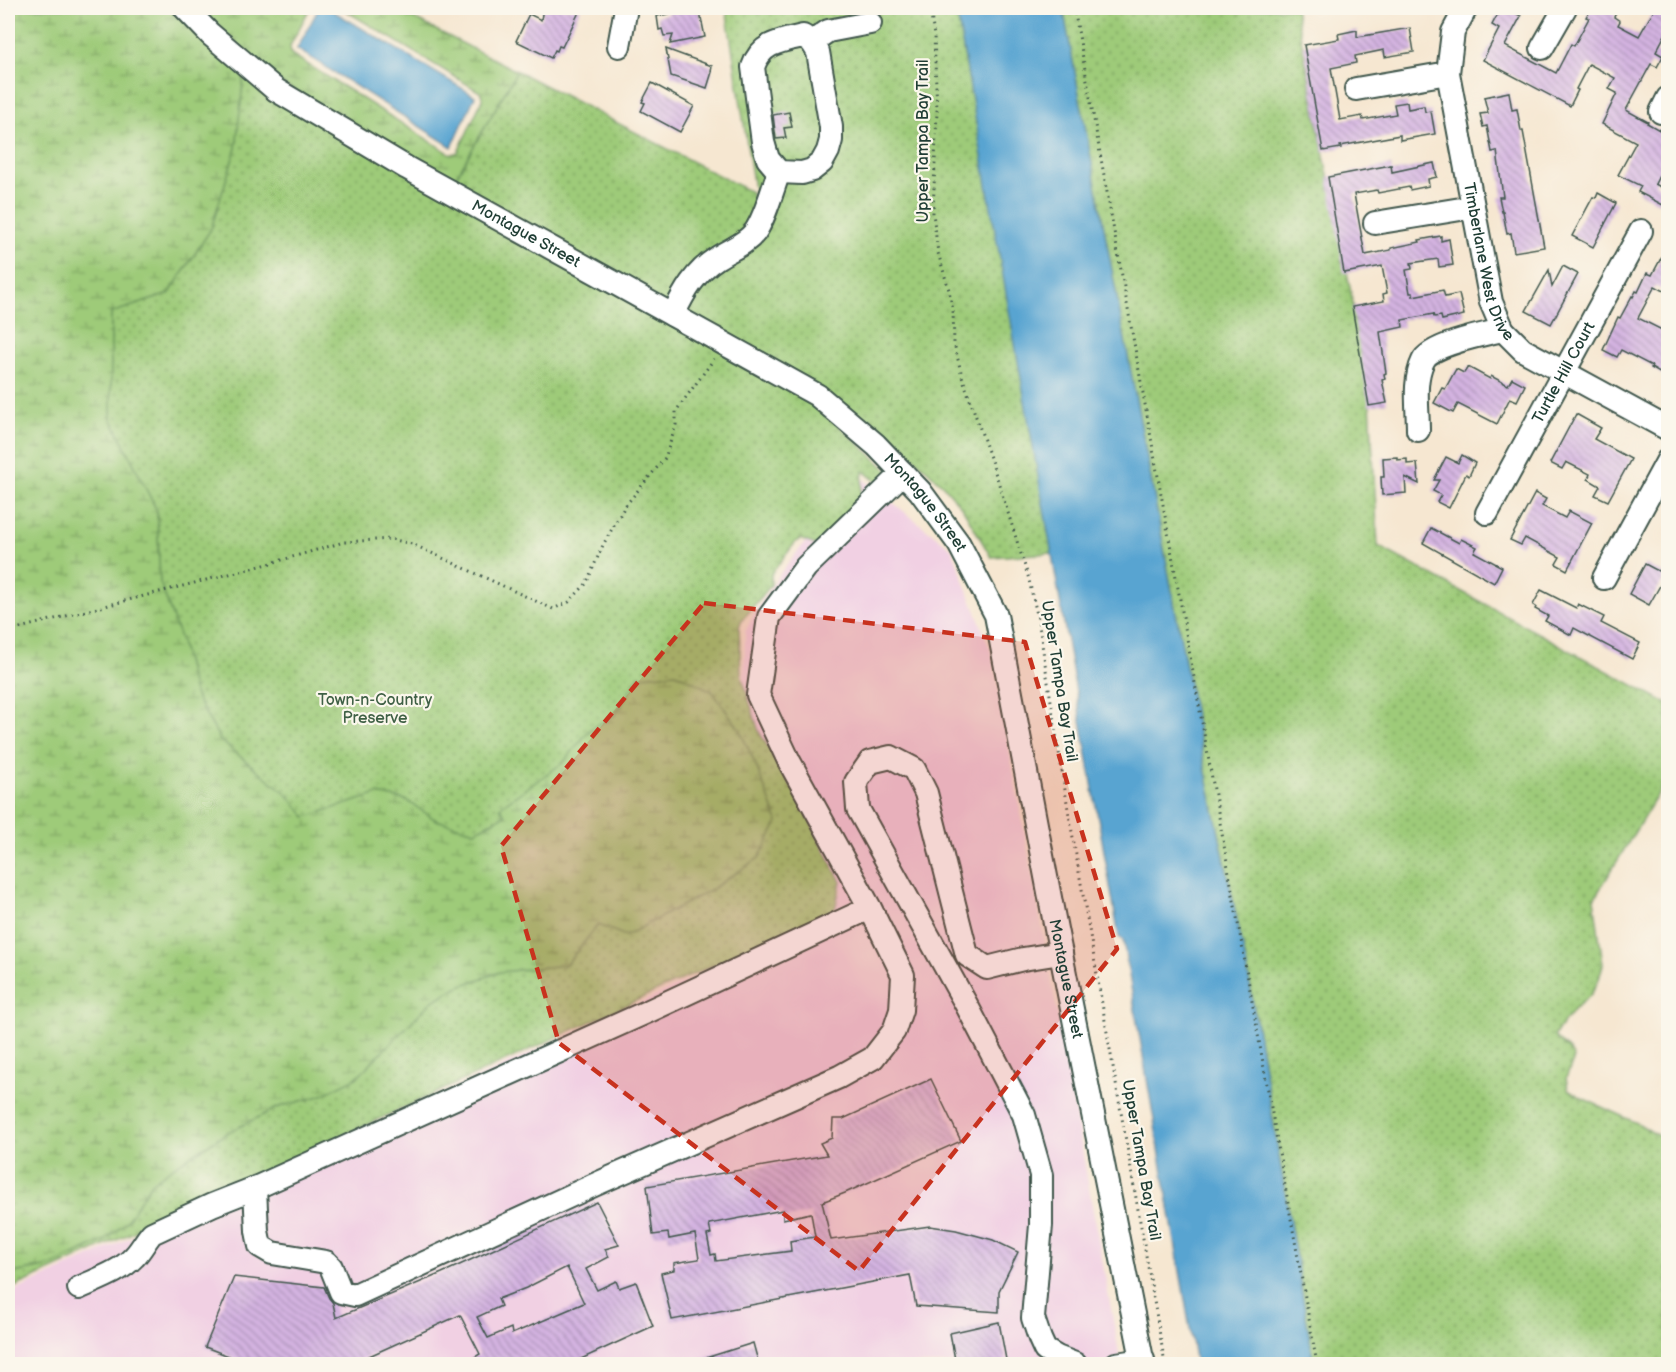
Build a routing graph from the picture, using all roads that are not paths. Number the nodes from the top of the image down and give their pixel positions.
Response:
1 (185, 8) edge
2 (626, 8) edge
3 (1466, 8) edge
4 (1565, 8) edge
5 (870, 23) dead end
6 (812, 42) junction
7 (619, 46) dead end
8 (1542, 48) dead end
9 (1448, 73) junction
10 (1356, 89) dead end
11 (778, 172) junction
12 (1473, 207) junction
13 (1375, 223) dead end
14 (1641, 231) dead end
15 (673, 315) junction
16 (1503, 330) junction
17 (1564, 373) junction
18 (1668, 429) edge
19 (1418, 430) dead end
20 (1668, 460) edge
21 (903, 473) junction
22 (1487, 513) dead end
23 (1604, 578) dead end
24 (870, 908) junction
25 (1061, 953) junction
26 (255, 1188) junction
27 (79, 1288) dead end
28 (1150, 1363) edge
29 (1075, 1365) edge
30 (1116, 1365) edge

1 - 15 street, Montague Street
2 - 7 street
3 - 9 street, Timberlane West Drive
4 - 8 street
5 - 6 street
6 - 11 street
6 - 11 street
9 - 10 street
9 - 12 street, Timberlane West Drive
11 - 15 street
12 - 13 street
12 - 16 street, Timberlane West Drive
14 - 17 street, Turtle Hill Court
15 - 21 street, Montague Street
16 - 17 street, Timberlane West Drive
16 - 19 street
17 - 18 street, Timberlane West Drive
17 - 22 street, Turtle Hill Court
20 - 23 street
21 - 24 street
21 - 25 street, Montague Street
24 - 26 street
24 - 26 street
25 - 28 street, Montague Street
25 - 29 street
26 - 27 street
28 - 30 street

